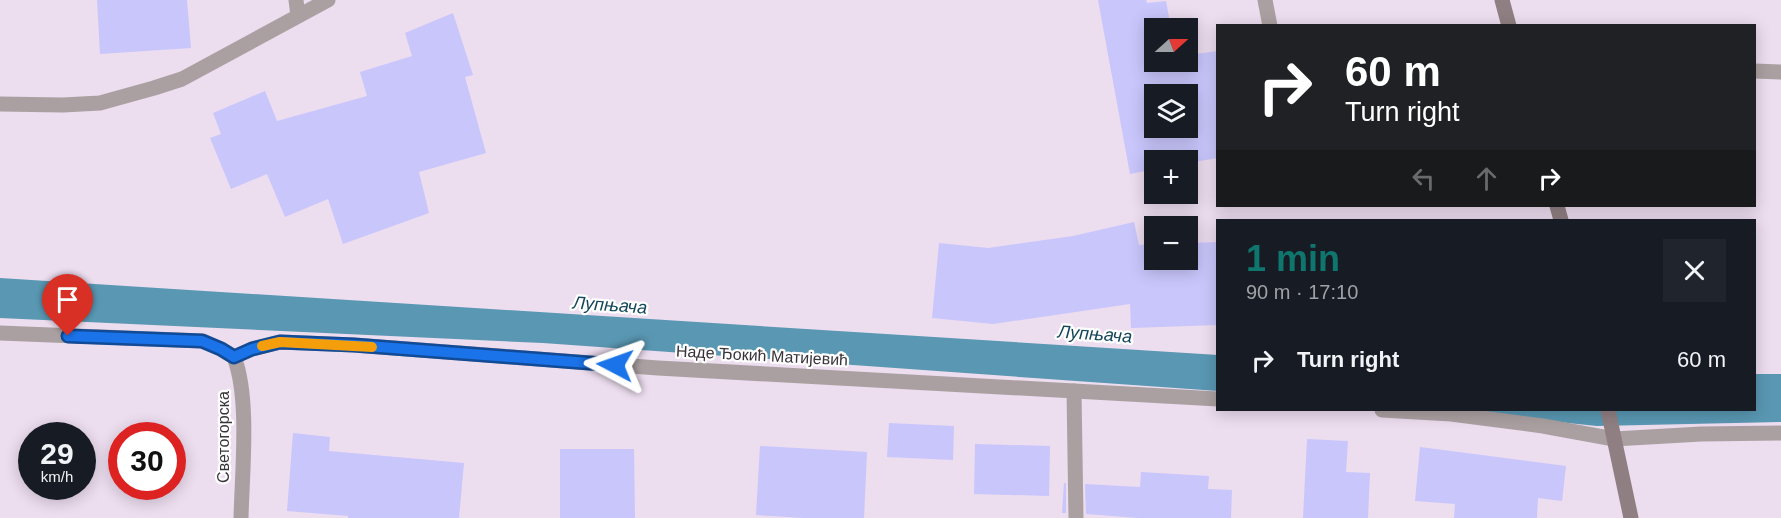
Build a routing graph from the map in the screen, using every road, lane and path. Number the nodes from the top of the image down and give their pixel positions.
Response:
1 (296, 0) edge
2 (328, 0) edge
3 (1265, 0) edge
4 (1502, 0) edge
5 (298, 16) junction
6 (1270, 24) edge
7 (1508, 24) edge
8 (1756, 71) edge
9 (1781, 72) edge
10 (0, 104) edge
11 (0, 333) edge
12 (234, 357) junction
13 (1074, 391) junction
14 (1216, 399) edge
15 (1399, 411) edge
16 (1608, 411) edge
17 (1781, 433) edge
18 (1614, 439) junction
19 (241, 518) edge
20 (1076, 518) edge
21 (1631, 518) edge

1 - 5 street
2 - 5 street
3 - 6 street
4 - 7 main road
5 - 10 street
8 - 9 street
11 - 12 street
12 - 13 street, Наде Ђокић Матијевић
12 - 19 street, Светогорска
13 - 14 street, Наде Ђокић Матијевић
13 - 20 street
15 - 18 street
16 - 18 main road
17 - 18 street
18 - 21 main road

